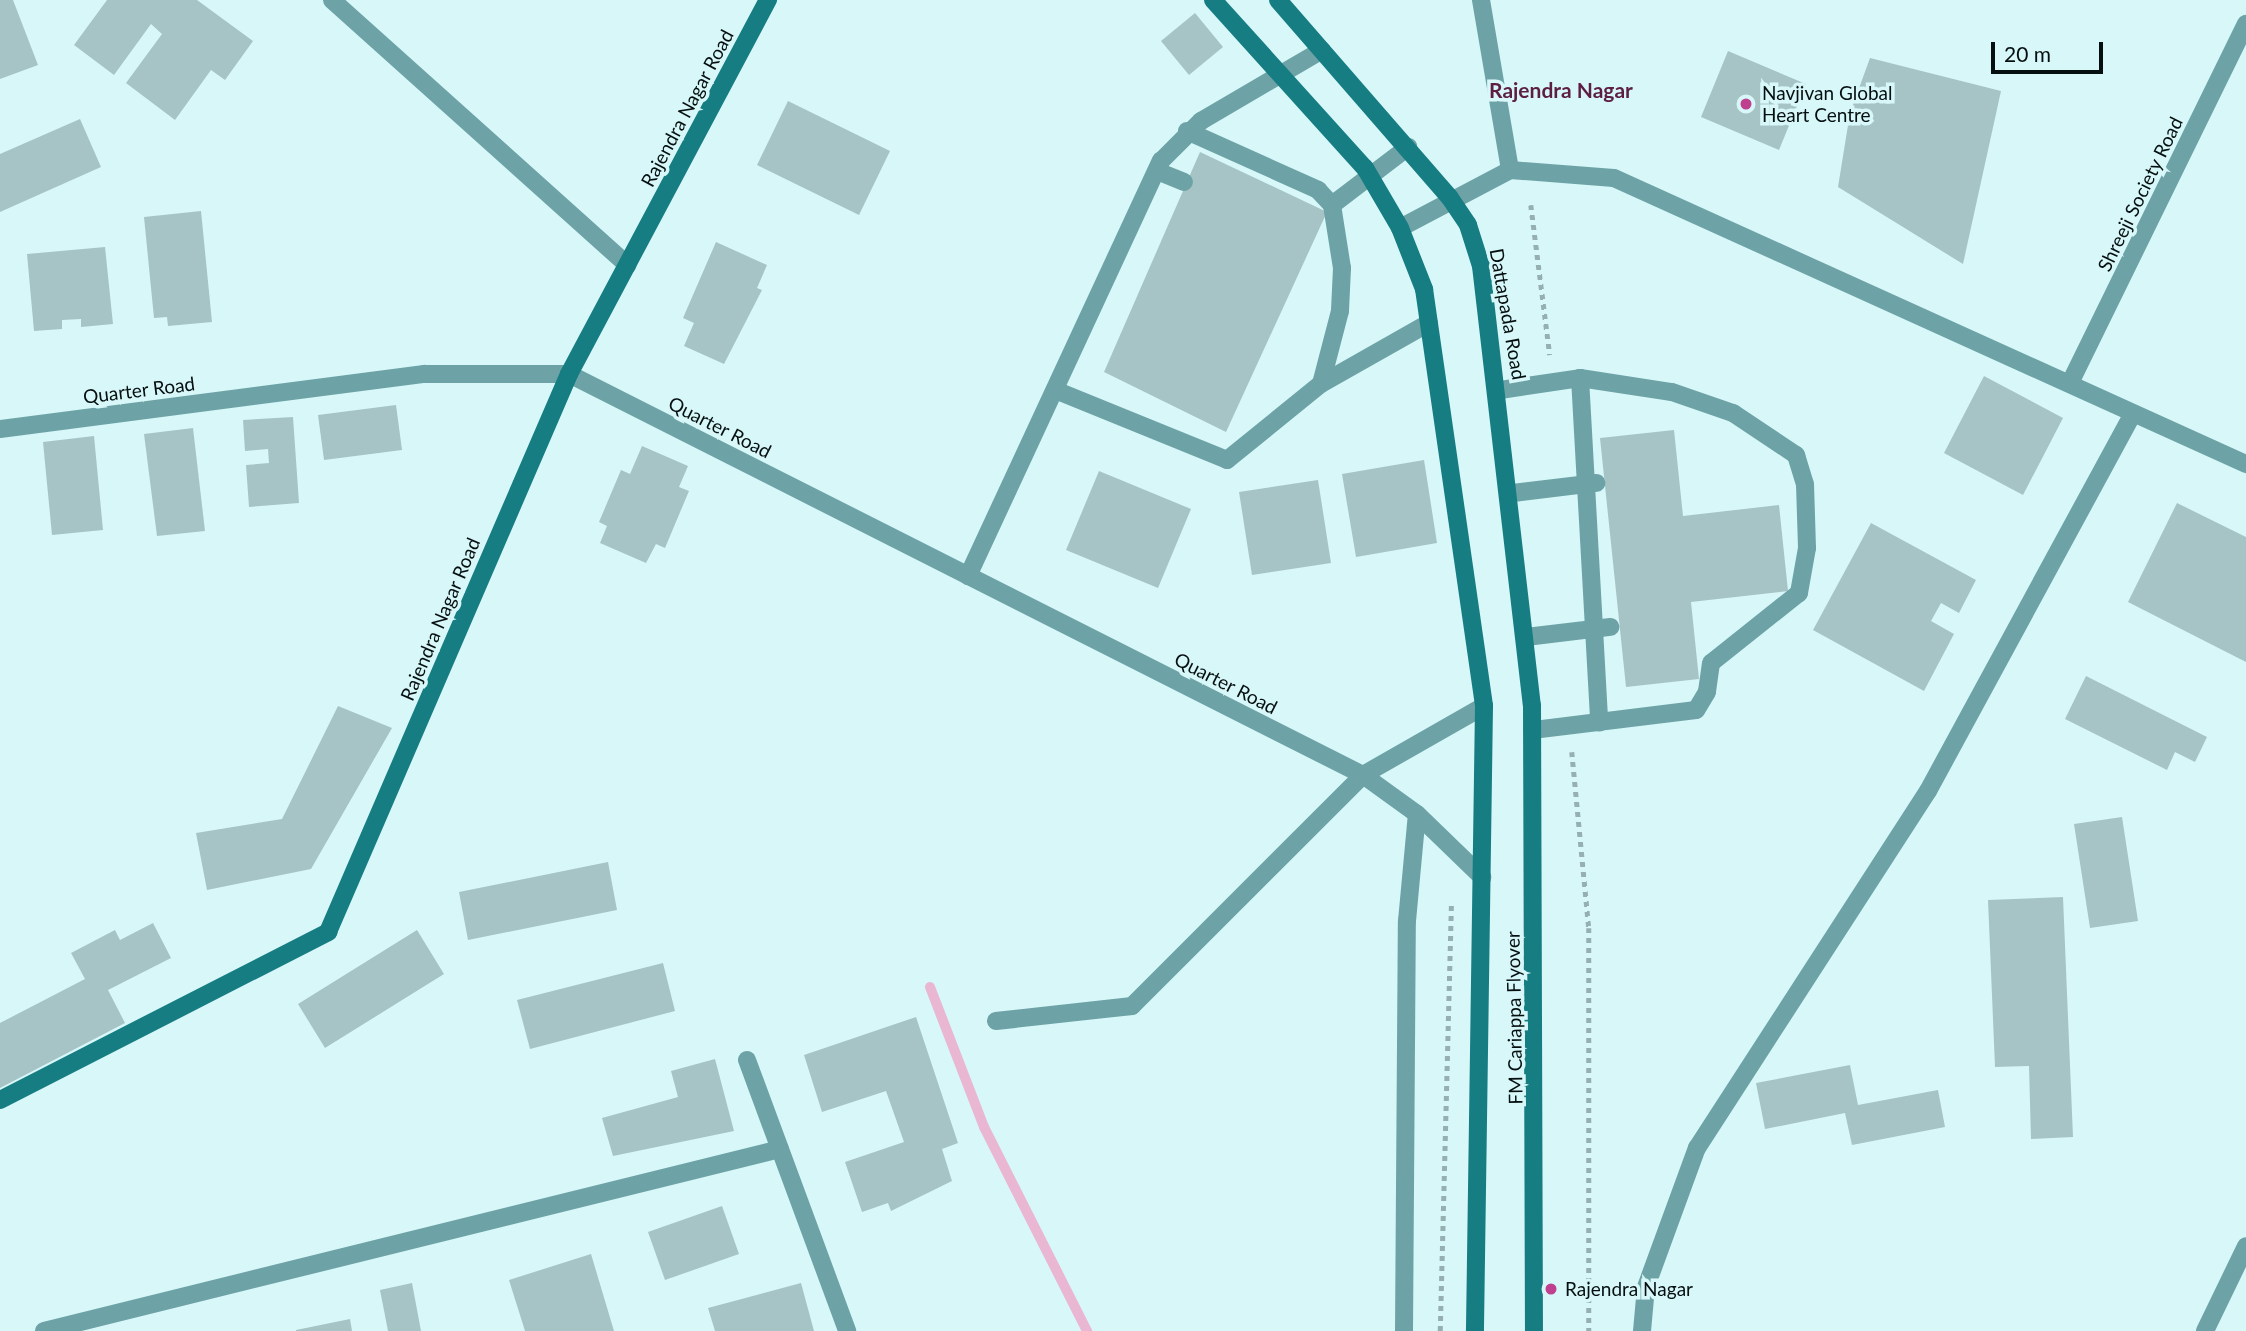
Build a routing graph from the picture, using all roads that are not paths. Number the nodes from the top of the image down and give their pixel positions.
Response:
1 (332, 0) edge
2 (768, 0) edge
3 (1213, 0) edge
4 (1278, 0) edge
5 (1480, 0) edge
6 (2244, 34) edge
7 (1322, 50) junction
8 (1282, 75) junction
9 (1187, 131) junction
10 (1408, 147) junction
11 (1510, 170) junction
12 (1157, 171) junction
13 (1370, 178) junction
14 (1184, 182) dead end
15 (1450, 198) junction
16 (1332, 205) junction
17 (1400, 228) junction
18 (627, 265) junction
19 (1429, 323) junction
20 (569, 374) junction
21 (1580, 379) junction
22 (2070, 383) junction
23 (1321, 384) junction
24 (1055, 390) junction
25 (1500, 390) junction
26 (2132, 416) junction
27 (0, 429) edge
28 (2246, 464) edge
29 (1591, 483) junction
30 (1513, 493) junction
31 (968, 576) junction
32 (1602, 628) junction
33 (1526, 637) junction
34 (1532, 705) joint
35 (1484, 706) junction
36 (1599, 722) junction
37 (1532, 730) junction
38 (1363, 775) junction
39 (1417, 814) junction
40 (1482, 877) junction
41 (996, 1021) dead end
42 (747, 1060) dead end
43 (0, 1100) edge
44 (780, 1149) junction
45 (2246, 1246) edge
46 (44, 1331) edge
47 (847, 1331) edge
48 (1404, 1331) edge
49 (1475, 1331) edge
50 (1534, 1331) edge
51 (1642, 1331) edge
52 (2205, 1331) edge

1 - 18 street
2 - 18 main road, Rajendra Nagar Road
3 - 8 main road
4 - 7 main road, Dattapada Road
5 - 11 street
6 - 22 street, Shreeji Society Road
7 - 8 street
7 - 10 main road, Dattapada Road
8 - 9 street
8 - 13 main road
9 - 12 street
9 - 16 street
10 - 13 street
10 - 15 main road, Dattapada Road
11 - 15 street
11 - 22 street
12 - 14 street
12 - 24 street
13 - 16 street
13 - 17 main road
15 - 17 street
15 - 25 main road, Dattapada Road
16 - 23 street
17 - 19 main road
18 - 20 main road, Rajendra Nagar Road
19 - 23 street
19 - 35 main road
20 - 27 street, Quarter Road
20 - 31 street, Quarter Road
20 - 43 main road, Rajendra Nagar Road
21 - 25 street
21 - 29 street
21 - 36 street
22 - 26 street
23 - 24 street
24 - 31 street
25 - 30 main road, Dattapada Road
26 - 28 street
26 - 51 street
29 - 30 street
29 - 32 street
30 - 33 main road, Dattapada Road
31 - 38 street, Quarter Road
32 - 33 street
32 - 36 street
33 - 34 main road, Dattapada Road
34 - 37 main road, FM Cariappa Flyover
35 - 38 street
35 - 40 main road, FM Cariappa Flyover
36 - 37 street
37 - 50 main road, FM Cariappa Flyover
38 - 39 street, Quarter Road
38 - 41 street
39 - 40 street, Quarter Road
39 - 48 street
40 - 49 main road, FM Cariappa Flyover
42 - 44 street
44 - 46 street
44 - 47 street
45 - 52 street

